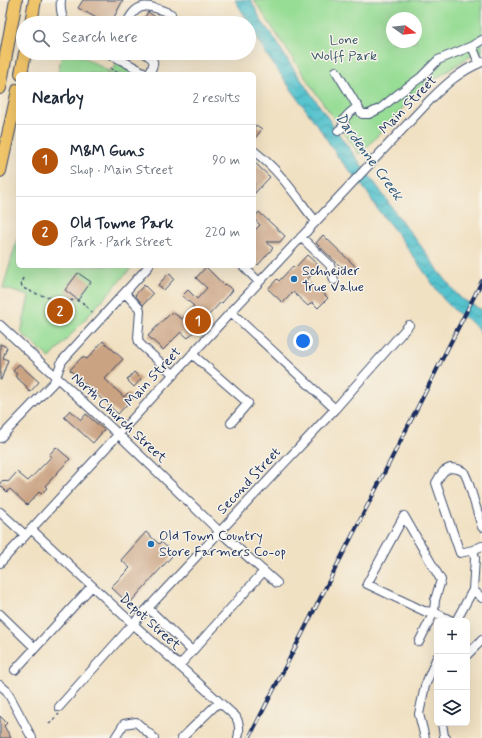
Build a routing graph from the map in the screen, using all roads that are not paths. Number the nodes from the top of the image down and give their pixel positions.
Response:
1 (16, 0) edge
2 (35, 0) edge
3 (61, 0) edge
4 (171, 14) dead end
5 (32, 16) edge
6 (62, 16) edge
7 (130, 16) edge
8 (482, 40) edge
9 (472, 46) junction
10 (24, 60) edge
11 (124, 60) edge
12 (153, 60) edge
13 (480, 63) edge
14 (336, 71) dead end
15 (21, 72) edge
16 (144, 72) edge
17 (149, 72) edge
18 (0, 88) edge
19 (16, 99) edge
20 (358, 106) junction
21 (338, 131) dead end
22 (256, 153) edge
23 (0, 171) edge
24 (316, 221) junction
25 (301, 237) junction
26 (147, 268) edge
27 (245, 268) edge
28 (334, 280) dead end
29 (259, 282) junction
30 (124, 293) junction
31 (230, 312) junction
32 (0, 325) edge
33 (409, 325) dead end
34 (192, 354) junction
35 (173, 374) junction
36 (56, 376) junction
37 (335, 409) junction
38 (230, 424) dead end
39 (118, 434) junction
40 (0, 438) edge
41 (0, 512) edge
42 (482, 527) edge
43 (28, 532) junction
44 (220, 532) junction
45 (482, 546) edge
46 (473, 550) junction
47 (0, 563) edge
48 (264, 571) junction
49 (277, 583) dead end
50 (92, 586) junction
51 (473, 590) junction
52 (482, 598) edge
53 (148, 608) junction
54 (434, 612) junction
55 (0, 614) edge
56 (446, 618) edge
57 (458, 618) edge
58 (133, 624) junction
59 (482, 640) edge
60 (419, 642) dead end
61 (35, 648) junction
62 (192, 651) junction
63 (468, 654) edge
64 (434, 664) edge
65 (179, 666) junction
66 (15, 670) dead end
67 (0, 685) edge
68 (219, 702) junction
69 (59, 710) road end
70 (442, 726) edge
71 (29, 736) edge
72 (115, 738) edge
73 (154, 738) edge
74 (182, 738) edge
75 (238, 738) edge
76 (425, 738) edge
77 (446, 738) edge

1 - 18 highway
2 - 5 highway
3 - 6 street
4 - 7 street
8 - 9 street
9 - 13 street
9 - 20 street
10 - 15 highway
11 - 16 street
12 - 17 street
13 - 24 street, Main Street
14 - 20 street
19 - 23 highway
20 - 21 street
22 - 24 street
24 - 25 street, Main Street
25 - 28 street
25 - 29 street, Main Street
26 - 30 street
27 - 29 street
29 - 31 street, Main Street
30 - 35 street
30 - 36 street
31 - 34 street, Main Street
31 - 37 street
32 - 36 street, North Church Street
33 - 37 street, Second Street
34 - 35 street, Main Street
34 - 38 street
35 - 39 street, Main Street
36 - 39 street, North Church Street
36 - 40 street
37 - 44 street, Second Street
39 - 43 street, Main Street
39 - 44 street, North Church Street
41 - 43 street, Depot Street
42 - 46 street
43 - 47 street, Main Street
43 - 50 street, Depot Street
44 - 48 street, North Church Street
44 - 53 street, Second Street
45 - 46 street
46 - 51 street
48 - 49 street, North Church Street
48 - 62 street
50 - 58 street, Depot Street
50 - 61 street
51 - 52 street
51 - 57 street
53 - 58 street, Second Street
53 - 62 street
54 - 54 street
54 - 56 street
54 - 60 street
55 - 61 street
58 - 65 street, Depot Street
58 - 69 street, Second Street
59 - 63 street
61 - 66 street
62 - 65 street
64 - 76 street
65 - 68 street, Depot Street
67 - 71 street
68 - 74 street
68 - 75 street, Depot Street
70 - 77 street
72 - 73 street

